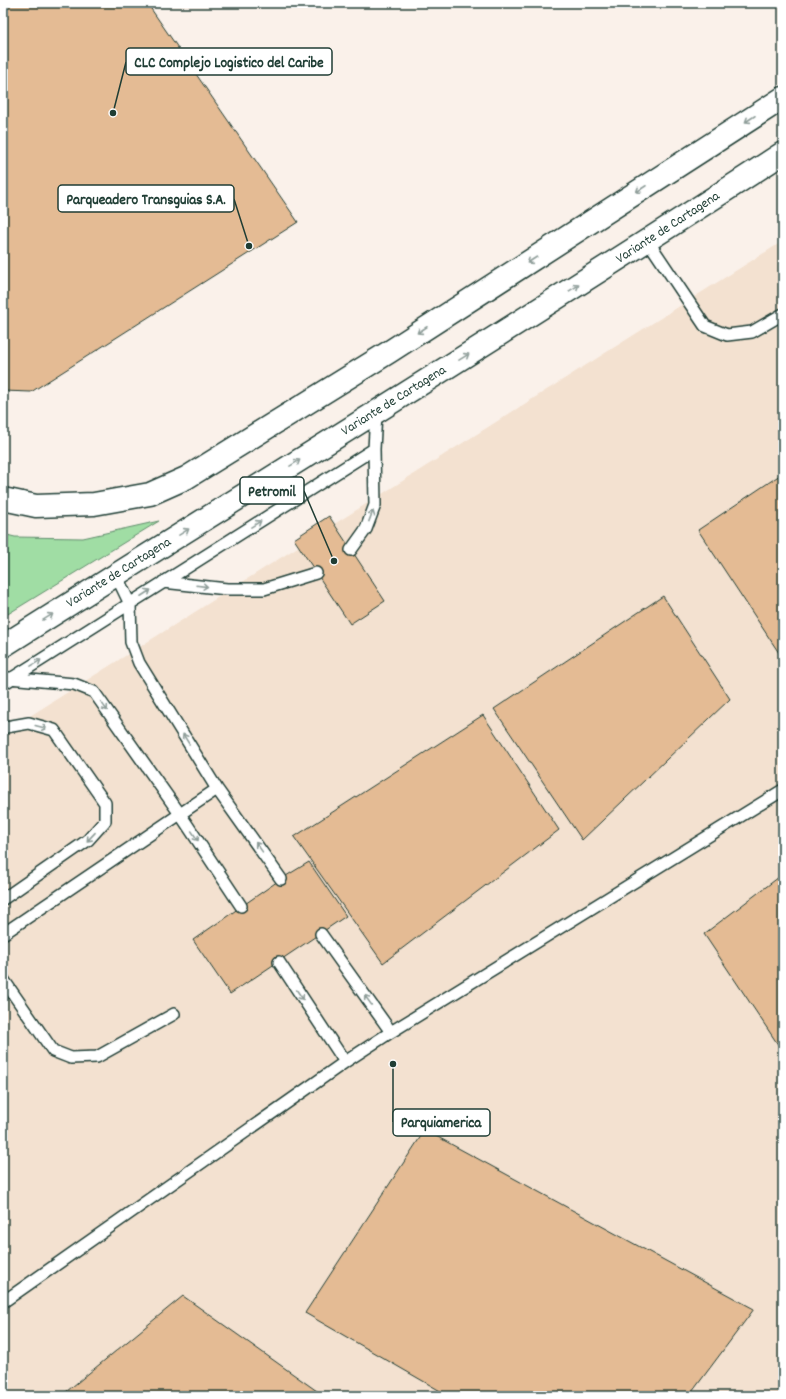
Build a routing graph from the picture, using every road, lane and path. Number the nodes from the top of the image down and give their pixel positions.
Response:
1 (783, 98) edge
2 (783, 153) edge
3 (648, 241) junction
4 (783, 314) edge
5 (376, 413) junction
6 (374, 449) junction
7 (3, 499) edge
8 (351, 550) dead end
9 (316, 573) dead end
10 (116, 575) junction
11 (164, 582) junction
12 (130, 604) junction
13 (3, 646) edge
14 (5, 679) edge
15 (3, 729) edge
16 (217, 789) junction
17 (783, 790) edge
18 (180, 814) junction
19 (281, 879) dead end
20 (3, 899) edge
21 (241, 906) dead end
22 (3, 934) edge
23 (321, 934) dead end
24 (279, 962) dead end
25 (3, 979) edge
26 (174, 1014) dead end
27 (391, 1032) junction
28 (345, 1062) junction
29 (3, 1302) edge

1 -> 7 main road
2 - 3 main road, Variante de Cartagena
3 - 4 lane
5 -> 3 main road, Variante de Cartagena
5 - 6 lane
10 -> 5 main road, Variante de Cartagena
8 -> 6 lane
11 -> 6 lane
11 -> 9 lane
10 - 12 lane
13 -> 10 main road, Variante de Cartagena
12 -> 11 lane
14 -> 12 lane
16 -> 12 lane
14 -> 18 lane
15 -> 20 lane
16 - 18 lane
19 -> 16 lane
17 - 27 lane
18 -> 21 lane
18 - 22 lane
27 -> 23 lane
24 -> 28 lane
25 - 26 lane
27 - 28 lane
28 - 29 lane

